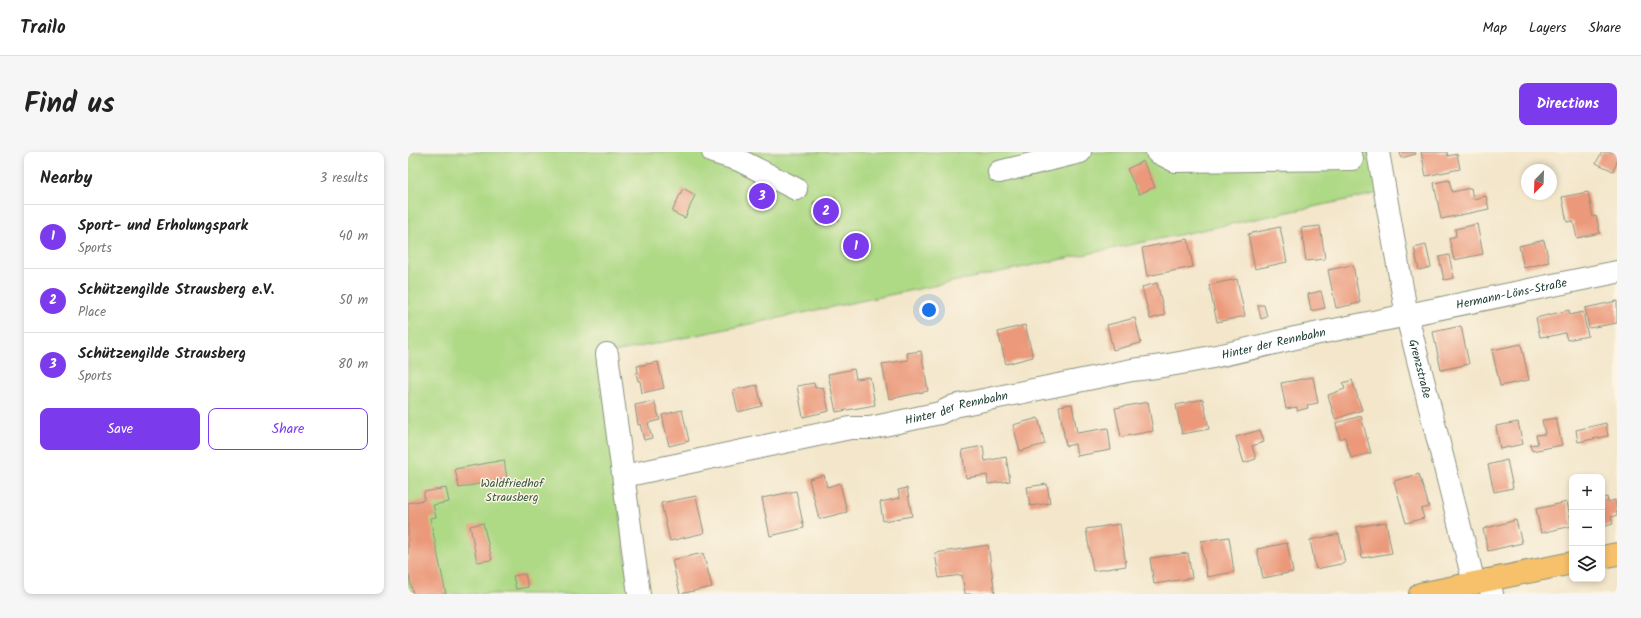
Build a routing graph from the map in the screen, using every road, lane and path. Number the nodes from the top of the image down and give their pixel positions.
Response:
1 (713, 152) edge
2 (1080, 152) edge
3 (1157, 152) edge
4 (1378, 152) edge
5 (1352, 159) dead end
6 (999, 172) dead end
7 (796, 189) dead end
8 (1617, 272) edge
9 (1406, 316) junction
10 (607, 354) dead end
11 (624, 476) junction
12 (1617, 554) edge
13 (1605, 556) edge
14 (1569, 564) edge
15 (1485, 586) edge
16 (639, 594) edge
17 (1420, 594) edge

1 - 7 street
2 - 6 street
3 - 5 street
4 - 9 street, Grenzstraße
8 - 9 street, Hermann-Löns-Straße
9 - 11 street, Hinter der Rennbahn
9 - 15 street, Grenzstraße
10 - 11 street
11 - 16 street
12 - 13 main road
14 - 15 main road
15 - 17 main road

